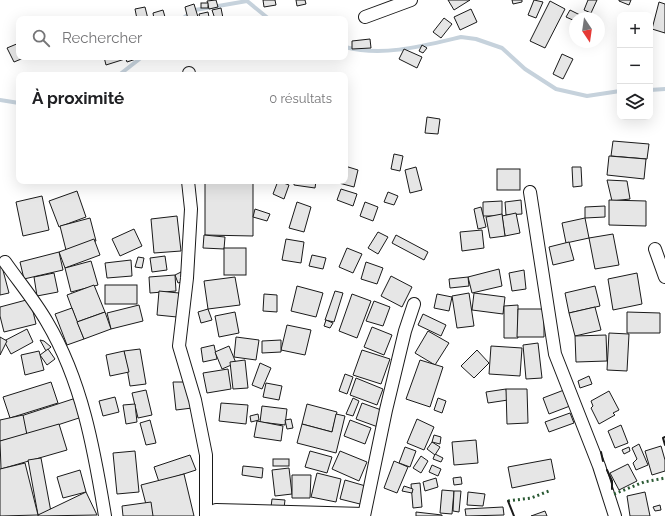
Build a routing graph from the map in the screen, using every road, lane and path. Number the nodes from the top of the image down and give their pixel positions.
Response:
1 (410, 0) edge
2 (365, 17) dead end
3 (188, 184) edge
4 (530, 192) dead end
5 (655, 249) dead end
6 (5, 262) dead end
7 (665, 277) edge
8 (414, 304) dead end
9 (364, 515) edge
10 (105, 516) edge
11 (206, 516) edge
12 (615, 516) edge

1 - 2 street
3 - 11 street
4 - 12 street
5 - 7 street
6 - 10 street
8 - 9 street
9 - 11 street

